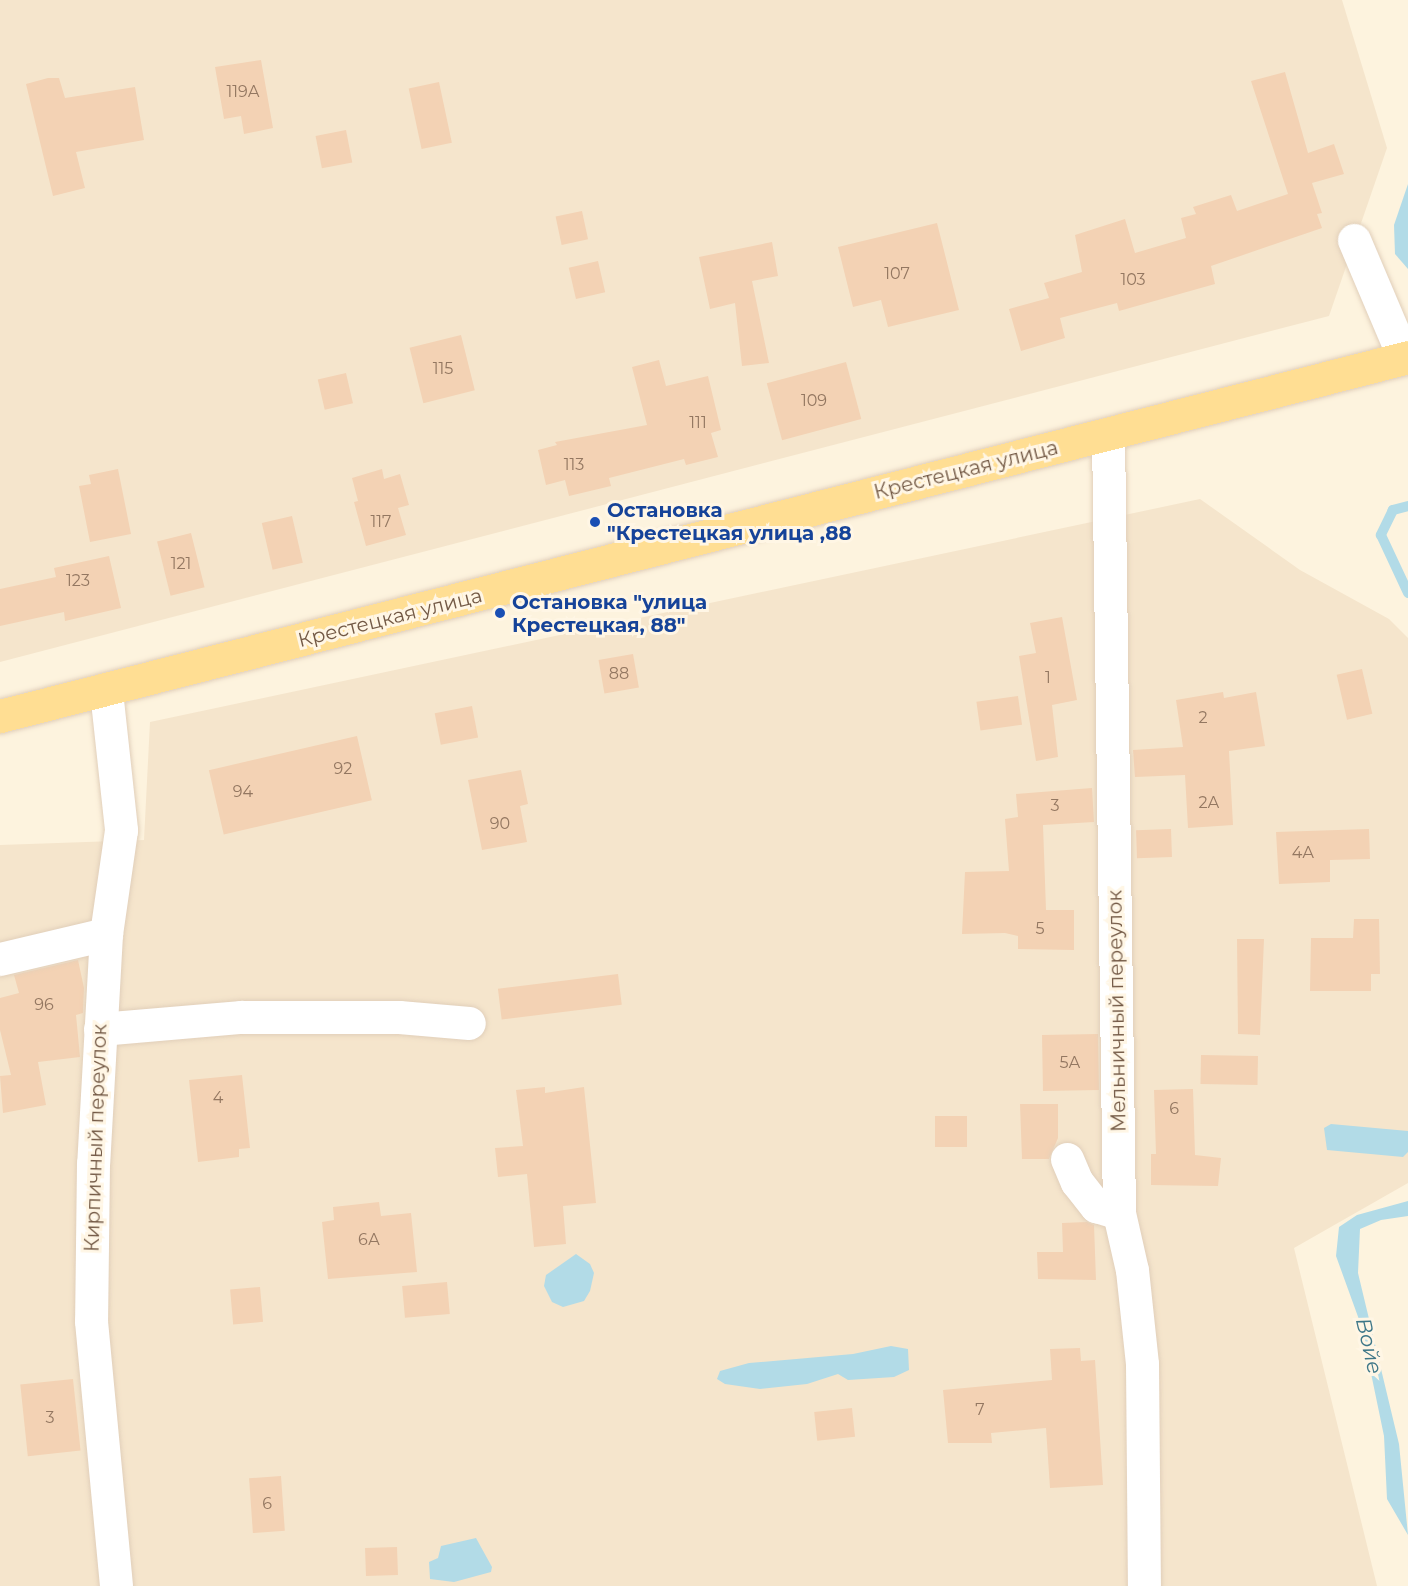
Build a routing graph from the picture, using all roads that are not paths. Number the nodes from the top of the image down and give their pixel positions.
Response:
1 (1354, 240) dead end
2 (1406, 358) edge
3 (1108, 434) junction
4 (106, 690) junction
5 (0, 716) edge
6 (106, 934) junction
7 (0, 960) edge
8 (469, 1023) dead end
9 (100, 1029) junction
10 (1067, 1159) dead end
11 (1119, 1213) junction
12 (116, 1586) edge
13 (1144, 1586) edge

1 - 2 street
2 - 3 main road, Крестецкая улица
3 - 4 main road, Крестецкая улица
3 - 11 street, Мельничный переулок
4 - 5 main road, Крестецкая улица
4 - 6 street, Кирпичный переулок
6 - 7 street
6 - 9 street, Кирпичный переулок
8 - 9 street
9 - 12 street, Кирпичный переулок
10 - 11 street
11 - 13 street, Мельничный переулок

